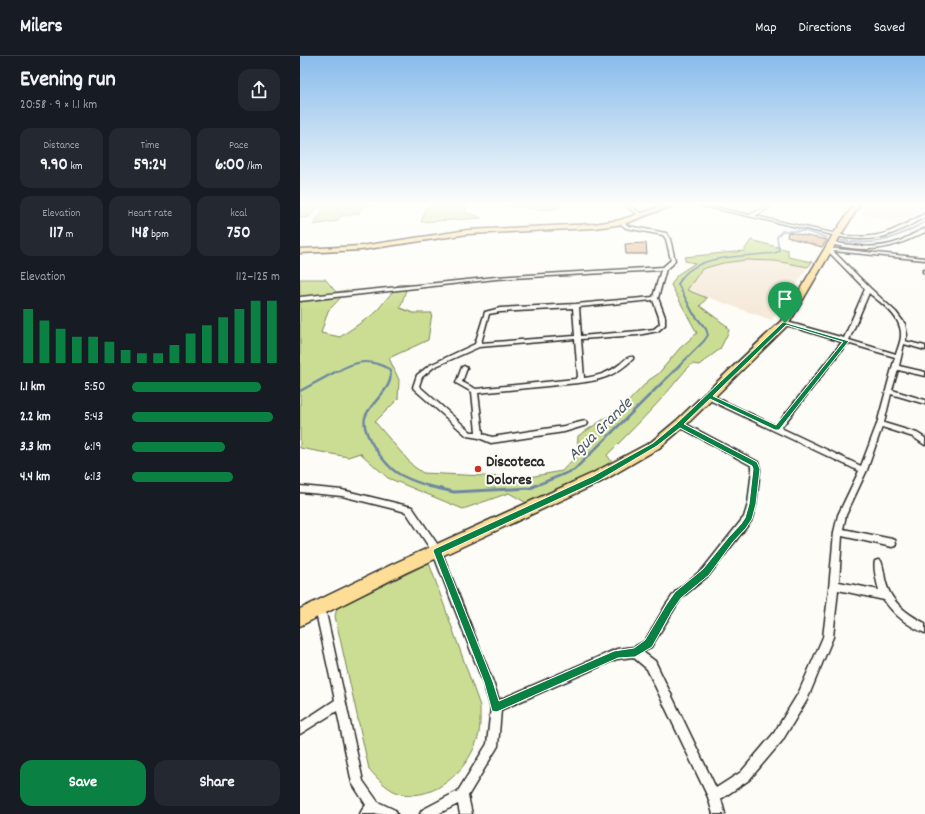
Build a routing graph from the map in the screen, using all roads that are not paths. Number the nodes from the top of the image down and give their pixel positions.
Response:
1 (412, 240) edge
2 (668, 240) edge
3 (834, 240) joint
4 (835, 240) edge
5 (836, 240) edge
6 (906, 240) edge
7 (300, 251) edge
8 (925, 259) edge
9 (664, 268) junction
10 (868, 289) junction
11 (655, 298) junction
12 (300, 299) edge
13 (576, 306) junction
14 (785, 323) junction
15 (578, 338) junction
16 (846, 341) junction
17 (902, 342) junction
18 (478, 345) junction
19 (925, 348) edge
20 (898, 356) junction
21 (631, 358) dead end
22 (895, 367) junction
23 (464, 368) dead end
24 (925, 374) edge
25 (577, 381) junction
26 (475, 391) junction
27 (888, 391) junction
28 (709, 396) junction
29 (925, 402) edge
30 (585, 423) dead end
31 (680, 424) junction
32 (880, 424) junction
33 (777, 429) junction
34 (480, 435) junction
35 (925, 442) edge
36 (863, 470) junction
37 (300, 489) edge
38 (838, 532) junction
39 (892, 543) dead end
40 (437, 551) junction
41 (878, 564) dead end
42 (834, 585) junction
43 (887, 596) junction
44 (320, 608) junction
45 (300, 618) edge
46 (925, 628) edge
47 (635, 652) junction
48 (340, 703) junction
49 (496, 707) junction
50 (300, 729) edge
51 (462, 795) junction
52 (714, 796) junction
53 (370, 810) edge
54 (391, 814) edge
55 (427, 814) edge
56 (466, 814) edge
57 (719, 814) edge

1 - 7 main road
2 - 9 street
3 - 10 street
3 - 14 main road
4 - 6 street
5 - 8 street
9 - 11 street
9 - 12 street
10 - 16 street
10 - 17 street
11 - 13 street
11 - 15 street
13 - 15 street
13 - 18 street
14 - 16 street
14 - 28 main road
15 - 18 street
15 - 25 street
16 - 20 street
16 - 33 street
17 - 19 street
17 - 20 street
18 - 34 street
20 - 22 street
21 - 25 street
22 - 24 street
22 - 27 street
23 - 26 street
25 - 26 street
26 - 34 street
27 - 29 street
27 - 32 street
28 - 31 main road
28 - 33 street
30 - 34 street
31 - 40 main road
31 - 47 street
32 - 35 street
32 - 36 street
33 - 36 street
36 - 38 street
37 - 40 street
38 - 39 street
38 - 42 street
40 - 44 main road
40 - 49 street
41 - 43 street
42 - 43 street
42 - 52 street
43 - 46 street
44 - 45 main road
44 - 48 street
47 - 49 street
47 - 52 street
48 - 50 street
48 - 53 street
49 - 51 street
51 - 55 street
51 - 56 street
52 - 57 street
53 - 54 street

